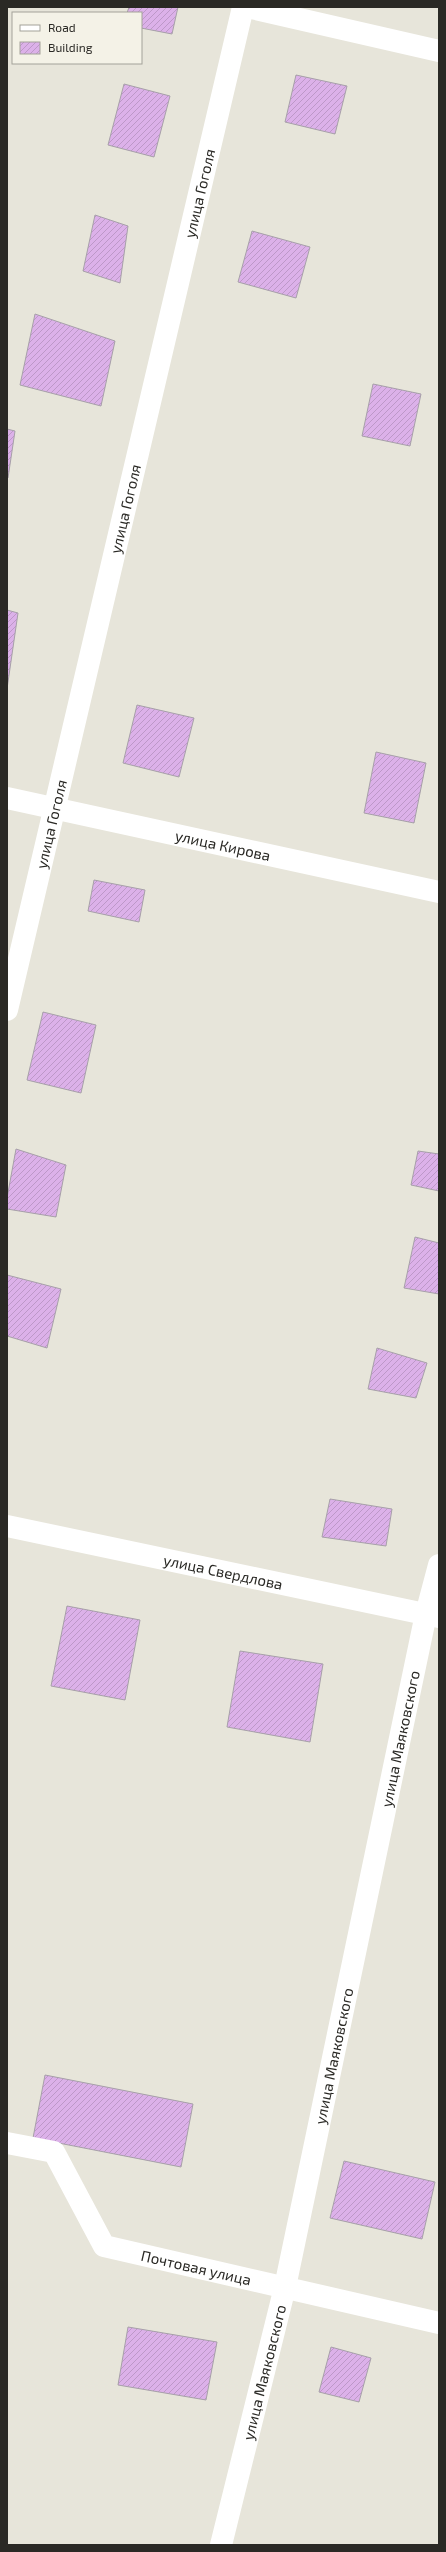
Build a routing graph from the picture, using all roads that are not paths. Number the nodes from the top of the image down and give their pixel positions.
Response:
1 (244, 7) edge
2 (247, 7) edge
3 (439, 51) edge
4 (7, 798) edge
5 (55, 807) junction
6 (439, 892) edge
7 (7, 1010) edge
8 (7, 1526) edge
9 (439, 1565) edge
10 (433, 1616) edge
11 (7, 2143) edge
12 (285, 2287) junction
13 (439, 2323) edge
14 (221, 2545) edge

1 - 5 street, улица Гоголя
2 - 3 street
4 - 5 street, улица Кирова
5 - 6 street, улица Кирова
5 - 7 street, улица Гоголя
8 - 10 street, улица Свердлова
9 - 10 street, улица Маяковского
10 - 12 street, улица Маяковского
11 - 12 street, Почтовая улица
12 - 13 street, Почтовая улица
12 - 14 street, улица Маяковского

